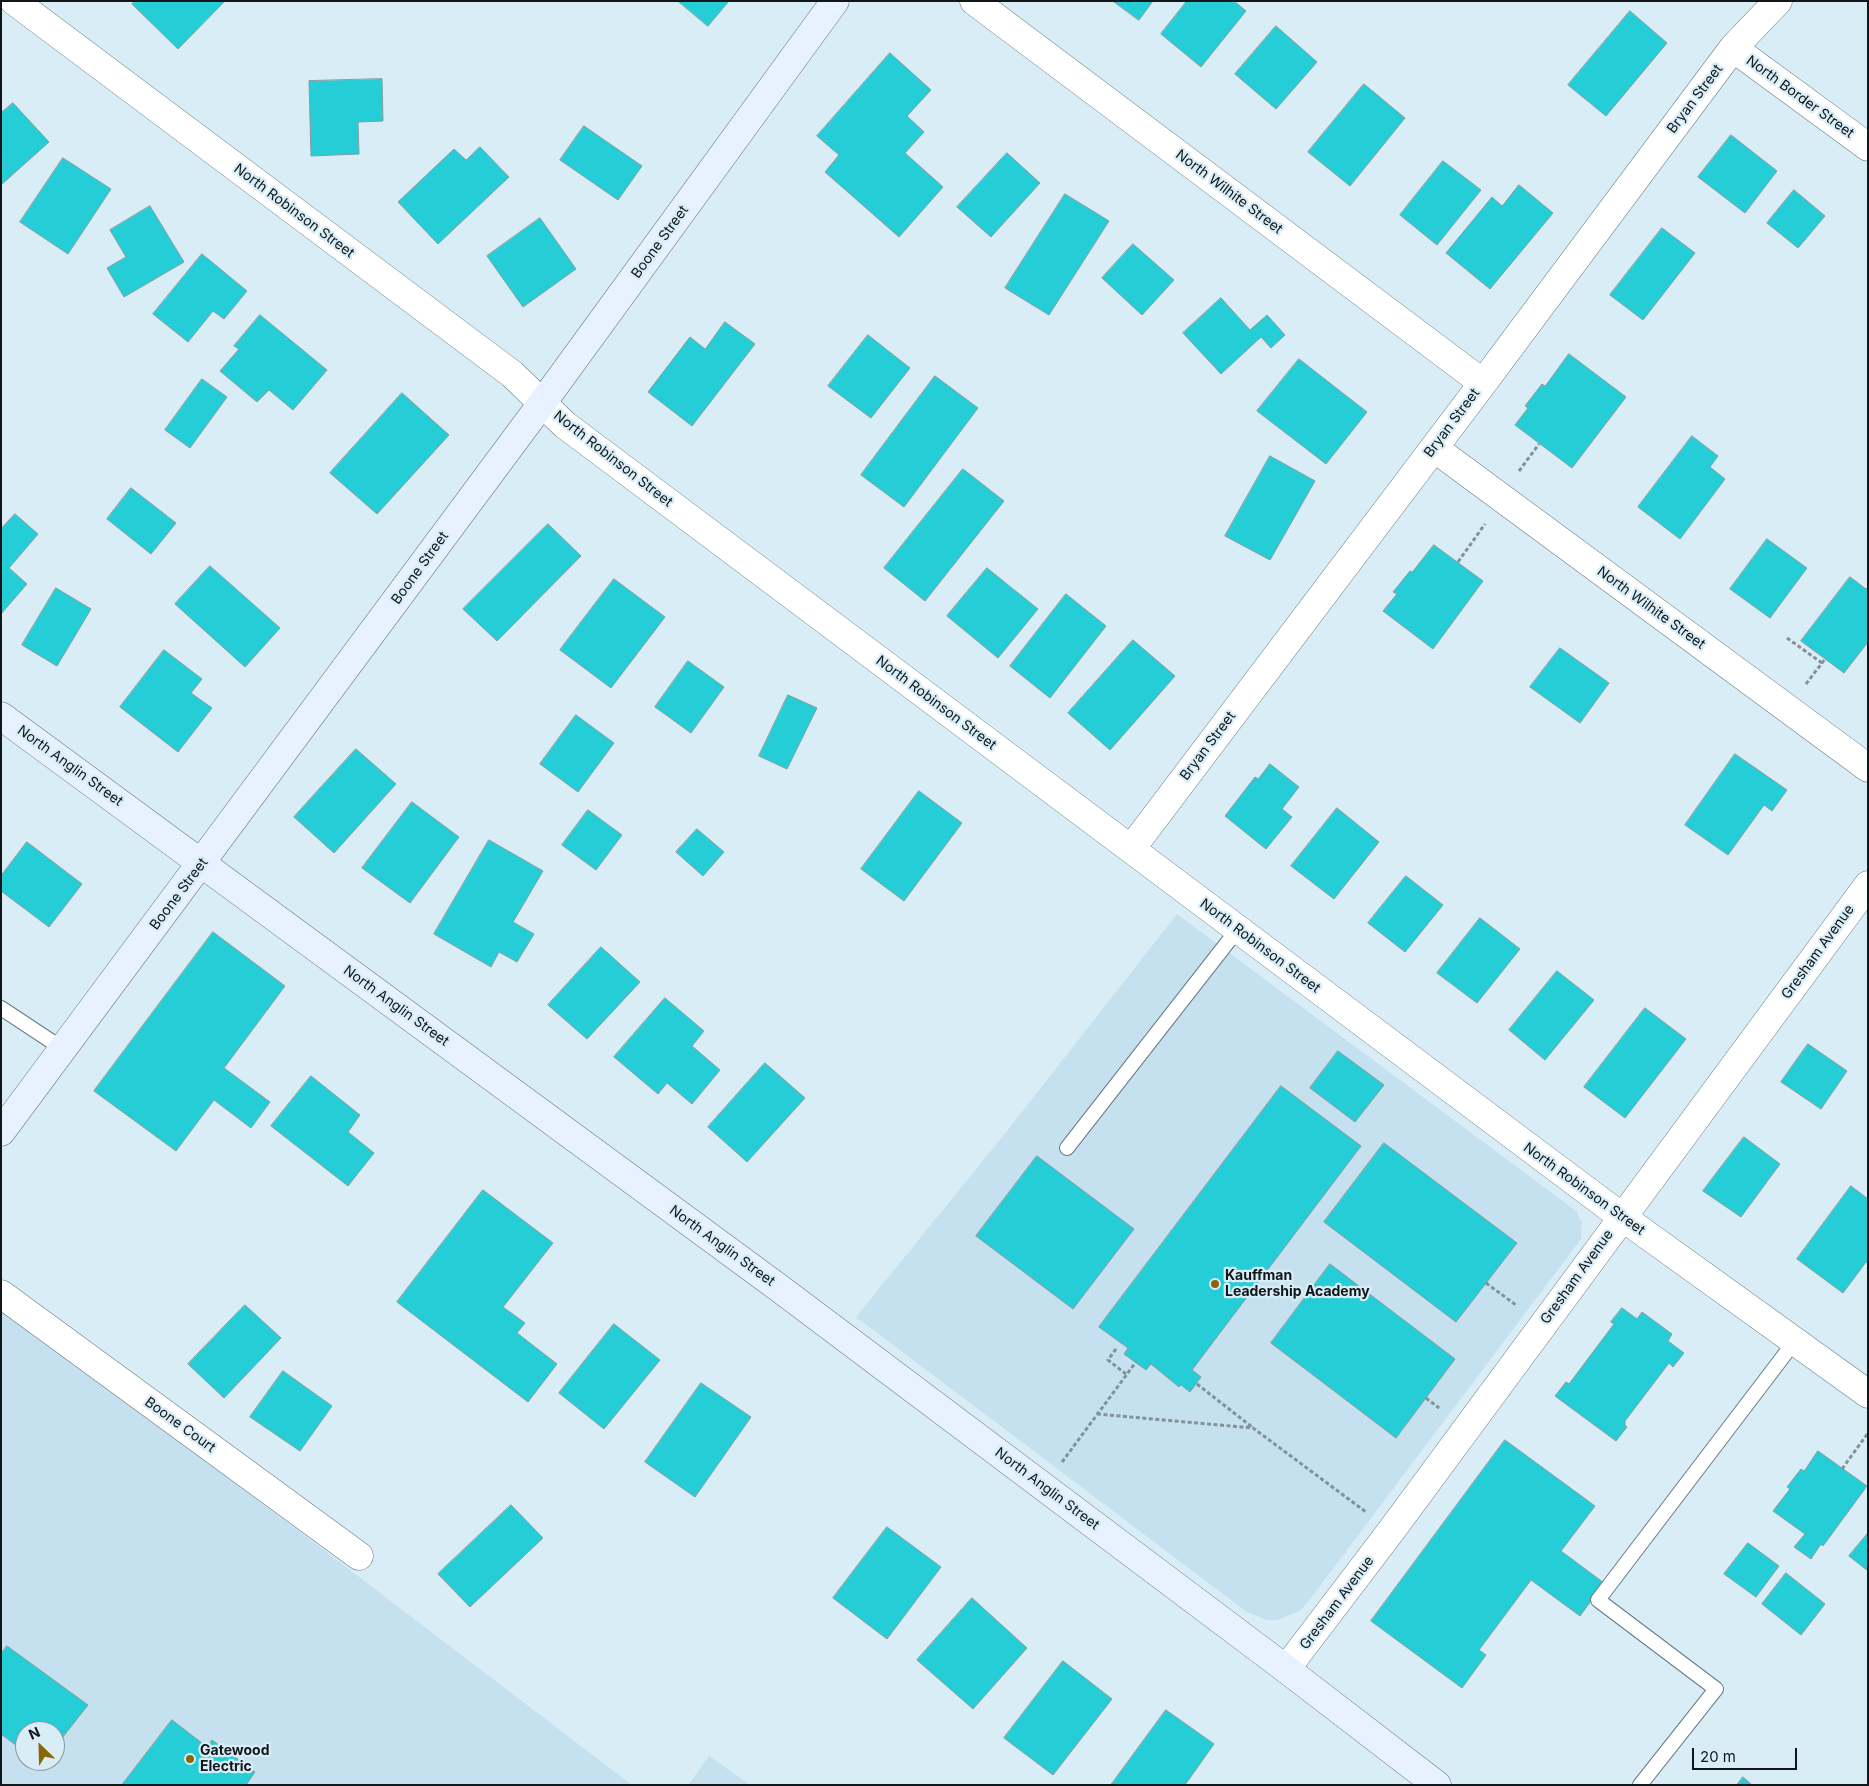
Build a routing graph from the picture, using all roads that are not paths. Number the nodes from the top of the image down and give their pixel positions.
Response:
1 (14, 1) edge
2 (835, 1) edge
3 (974, 1) edge
4 (1778, 1) edge
5 (1733, 48) junction
6 (1868, 147) edge
7 (1483, 383) junction
8 (543, 402) junction
9 (1434, 448) junction
10 (1, 716) edge
11 (1868, 768) edge
12 (1131, 849) junction
13 (202, 864) junction
14 (1868, 885) edge
15 (1238, 929) junction
16 (1, 1008) edge
17 (63, 1049) junction
18 (1, 1132) edge
19 (1067, 1148) dead end
20 (1622, 1217) junction
21 (1, 1294) edge
22 (1795, 1341) junction
23 (1868, 1394) edge
24 (359, 1556) dead end
25 (1286, 1669) junction
26 (1424, 1781) edge
27 (1640, 1785) edge

1 - 8 street, North Robinson Street
2 - 8 street, Boone Street
3 - 7 street, North Wilhite Street
4 - 5 street, Bryan Street
5 - 6 street, North Border Street
5 - 7 street, Bryan Street
7 - 9 street, Bryan Street
8 - 12 street, North Robinson Street
8 - 13 street, Boone Street
9 - 11 street, North Wilhite Street
9 - 12 street, Bryan Street
10 - 13 street, North Anglin Street
12 - 15 street, North Robinson Street
13 - 17 street, Boone Street
13 - 25 street, North Anglin Street
14 - 20 street, Gresham Avenue
15 - 19 lane
15 - 20 street, North Robinson Street
16 - 17 lane
17 - 18 street, Boone Street
20 - 22 street, North Robinson Street
20 - 25 street, Gresham Avenue
21 - 24 street, Boone Court
22 - 23 street, North Robinson Street
22 - 27 lane
25 - 26 street, North Anglin Street

